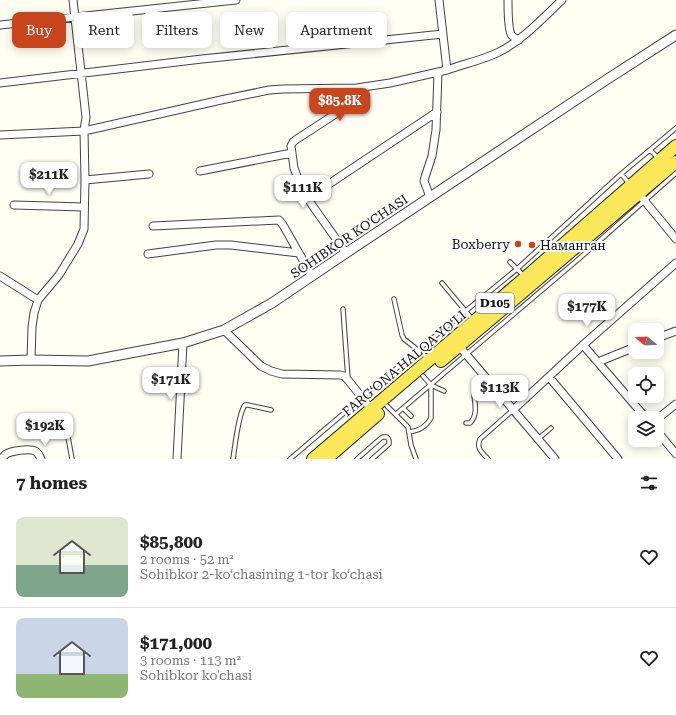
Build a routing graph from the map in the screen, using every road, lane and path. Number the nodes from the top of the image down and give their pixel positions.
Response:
1 (73, 0) edge
2 (236, 0) edge
3 (439, 0) edge
4 (508, 0) edge
5 (562, 0) edge
6 (75, 12) edge
7 (123, 12) edge
8 (74, 17) edge
9 (0, 25) edge
10 (443, 34) junction
11 (676, 35) edge
12 (519, 40) junction
13 (79, 48) edge
14 (448, 70) junction
15 (438, 72) junction
16 (81, 74) junction
17 (0, 84) edge
18 (357, 88) junction
19 (437, 112) junction
20 (676, 128) edge
21 (84, 131) junction
22 (0, 135) edge
23 (676, 146) edge
24 (650, 150) junction
25 (292, 153) junction
26 (672, 170) edge
27 (200, 171) dead end
28 (149, 174) dead end
29 (621, 174) junction
30 (85, 180) junction
31 (638, 193) junction
32 (430, 197) junction
33 (308, 198) junction
34 (14, 205) dead end
35 (84, 207) junction
36 (153, 226) dead end
37 (676, 239) edge
38 (299, 253) junction
39 (346, 253) junction
40 (148, 254) dead end
41 (510, 262) dead end
42 (676, 263) edge
43 (521, 273) junction
44 (0, 276) edge
45 (312, 276) junction
46 (442, 283) dead end
47 (394, 299) dead end
48 (38, 300) junction
49 (343, 309) dead end
50 (466, 311) junction
51 (474, 321) junction
52 (224, 330) junction
53 (676, 331) edge
54 (664, 335) edge
55 (183, 343) junction
56 (583, 344) junction
57 (418, 350) junction
58 (628, 350) edge
59 (462, 351) junction
60 (30, 360) junction
61 (430, 360) junction
62 (0, 361) edge
63 (598, 362) junction
64 (549, 377) junction
65 (487, 379) junction
66 (348, 380) junction
67 (427, 380) junction
68 (444, 391) dead end
69 (362, 398) junction
70 (676, 404) edge
71 (403, 408) junction
72 (371, 409) junction
73 (271, 410) dead end
74 (392, 410) junction
75 (514, 410) junction
76 (640, 411) edge
77 (664, 413) edge
78 (411, 416) dead end
79 (466, 423) dead end
80 (66, 426) dead end
81 (551, 428) dead end
82 (409, 432) junction
83 (538, 439) junction
84 (664, 439) edge
85 (676, 454) edge
86 (1, 459) edge
87 (41, 459) edge
88 (72, 459) edge
89 (177, 459) edge
90 (233, 459) edge
91 (290, 459) edge
92 (313, 459) edge
93 (326, 459) edge
94 (357, 459) edge
95 (372, 459) edge
96 (416, 459) edge
97 (488, 459) edge
98 (555, 459) edge
99 (618, 459) edge

1 - 6 street
2 - 7 street
3 - 10 street
4 - 12 street
5 - 12 street
8 - 9 street
10 - 14 street
10 - 16 street
11 - 32 street, SOHIBKOR KO'CHASI
12 - 14 street
13 - 16 street
14 - 15 street
15 - 18 street
15 - 19 street
16 - 17 street
16 - 21 street
18 - 21 street
18 - 25 street
19 - 32 street
19 - 33 street
20 - 24 lane
21 - 22 street
21 - 30 street
23 - 26 highway, FARG‘ONA HALQA YO‘LI / D105
24 - 26 lane
24 - 29 lane
25 - 27 street
25 - 33 street
26 - 31 highway, FARG‘ONA HALQA YO‘LI / D105
28 - 30 street
29 - 31 lane
29 - 43 lane
30 - 35 street
31 - 37 street
31 - 43 highway, FARG‘ONA HALQA YO‘LI / D105
31 - 59 highway, FARG‘ONA HALQA YO‘LI / D105
32 - 39 street, SOHIBKOR KO'CHASI
33 - 39 street
34 - 35 street
35 - 48 street
36 - 38 street
38 - 40 street
38 - 45 street
39 - 45 street, SOHIBKOR KO'CHASI
41 - 43 lane
42 - 56 street
43 - 50 lane
43 - 51 highway, FARG‘ONA HALQA YO‘LI / D105
44 - 48 street
45 - 52 street, SOHIBKOR KO'CHASI
46 - 50 lane
47 - 57 lane
48 - 60 street
49 - 66 lane
50 - 51 lane
50 - 57 lane
51 - 61 highway, FARG‘ONA HALQA YO‘LI / D105
52 - 55 street, SOHIBKOR KO'CHASI
52 - 66 street
53 - 54 street
55 - 60 street, SOHIBKOR KO'CHASI
55 - 89 street
56 - 63 street
56 - 64 street
57 - 61 lane
57 - 69 lane
58 - 63 street
59 - 65 street
59 - 67 highway, FARG‘ONA HALQA YO‘LI / D105
60 - 62 street, SOHIBKOR KO'CHASI
61 - 72 highway, FARG‘ONA HALQA YO‘LI / D105
63 - 76 street
64 - 75 street
64 - 99 street
65 - 75 street
65 - 79 lane
66 - 69 street
67 - 68 lane
67 - 71 lane
67 - 74 highway, FARG‘ONA HALQA YO‘LI / D105
67 - 82 lane
69 - 72 street
69 - 91 lane
70 - 77 street
71 - 74 lane
71 - 78 lane
72 - 92 highway, FARG‘ONA HALQA YO‘LI / D105
73 - 90 lane
74 - 82 lane
74 - 93 highway, FARG‘ONA HALQA YO‘LI / D105
75 - 83 street
75 - 97 lane
80 - 88 lane
81 - 83 lane
82 - 96 lane
83 - 98 street
84 - 85 street
86 - 87 street
94 - 95 lane

